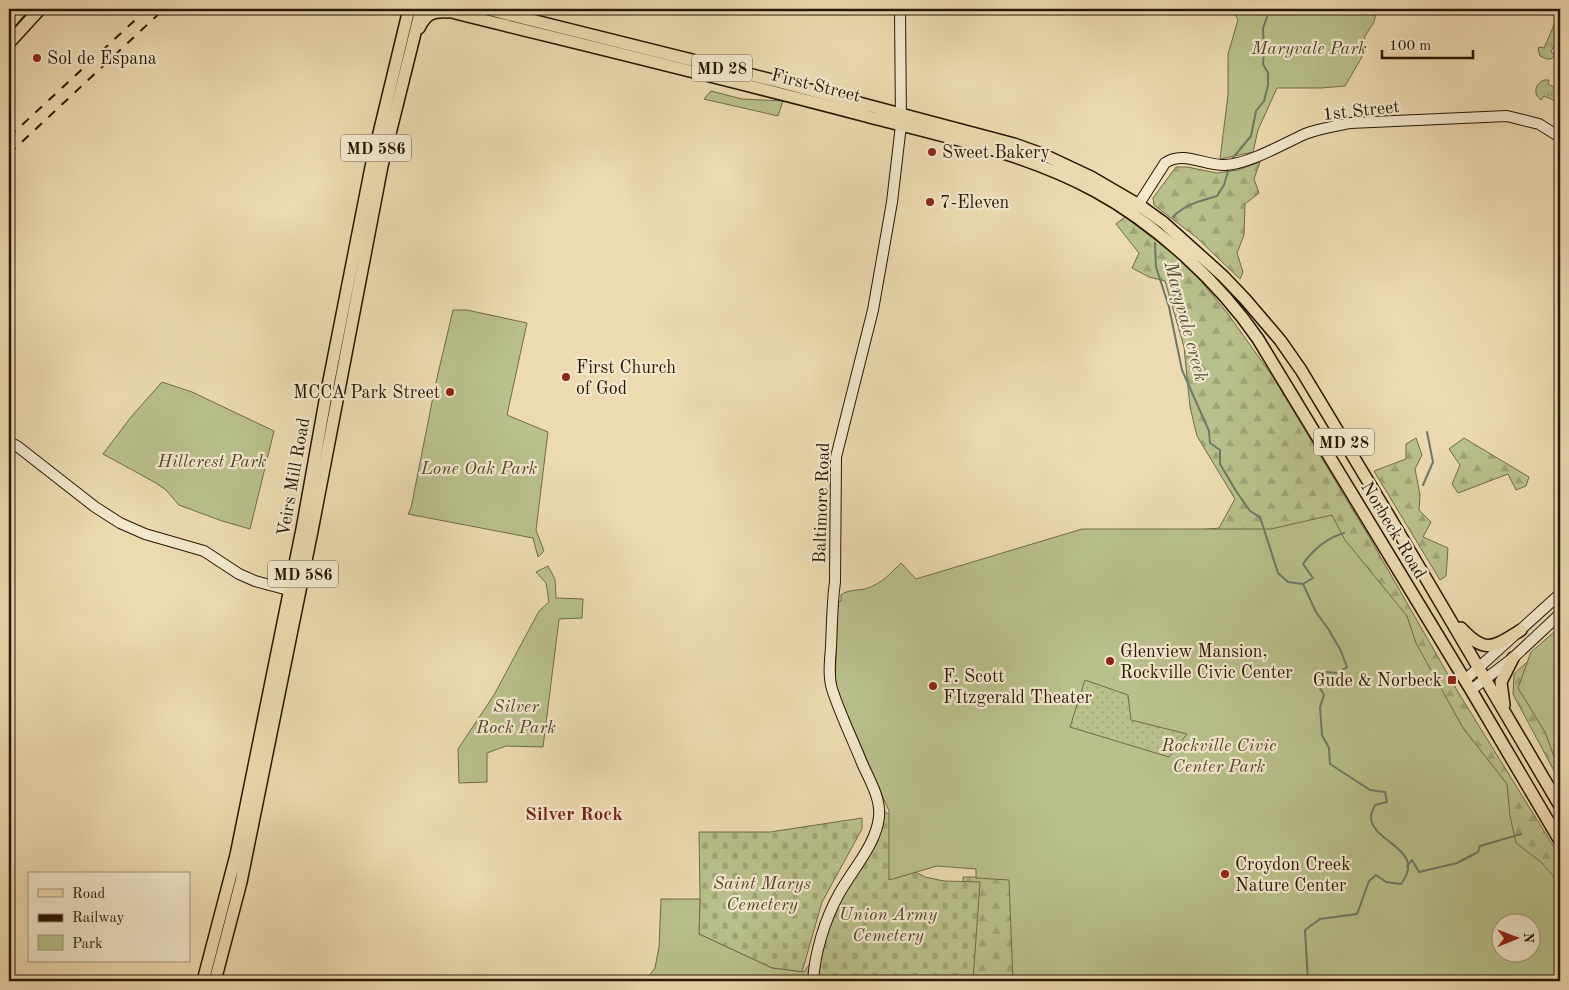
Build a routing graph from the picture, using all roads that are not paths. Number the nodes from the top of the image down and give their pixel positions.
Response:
1 (22, 9) edge
2 (40, 9) edge
3 (409, 9) edge
4 (421, 9) edge
5 (439, 9) edge
6 (487, 9) edge
7 (900, 9) edge
8 (457, 13) junction
9 (9, 24) edge
10 (413, 38) junction
11 (9, 43) edge
12 (901, 120) junction
13 (1560, 136) edge
14 (1135, 210) junction
15 (9, 434) edge
16 (13, 444) edge
17 (294, 592) junction
18 (1560, 594) edge
19 (1445, 610) junction
20 (1560, 614) edge
21 (1521, 630) junction
22 (1514, 658) junction
23 (1479, 668) junction
24 (1485, 679) junction
25 (1465, 680) junction
26 (1471, 690) junction
27 (1506, 714) junction
28 (1560, 806) edge
29 (1560, 841) edge
30 (203, 981) edge
31 (215, 981) edge
32 (813, 981) edge

1 - 9 main road
2 - 11 main road
3 - 17 main road, Veirs Mill Road / MD 586
4 - 10 main road, Veirs Mill Road / MD 586
5 - 8 main road, First Street / MD 28
6 - 12 main road, First Street / MD 28
7 - 12 street, Baltimore Road
8 - 10 main road
8 - 12 main road, First Street / MD 28
10 - 17 main road, Veirs Mill Road / MD 586
12 - 14 main road, First Street / MD 28
12 - 32 street, Baltimore Road
13 - 14 street, 1st Street
14 - 19 main road, Norbeck Road / MD 28
14 - 25 main road, Norbeck Road / MD 28
15 - 16 street
16 - 17 street
17 - 30 main road, Veirs Mill Road / MD 586
17 - 31 main road, Veirs Mill Road / MD 586
18 - 21 street
19 - 21 main road
19 - 23 main road, Norbeck Road / MD 28
20 - 22 street
21 - 23 street
22 - 24 street
22 - 27 main road
23 - 24 main road, Norbeck Road / MD 28
23 - 25 street
24 - 26 street
24 - 27 main road, Norbeck Road / MD 28
25 - 26 main road, Norbeck Road / MD 28
26 - 29 main road, Norbeck Road / MD 28
27 - 28 main road, Norbeck Road / MD 28

